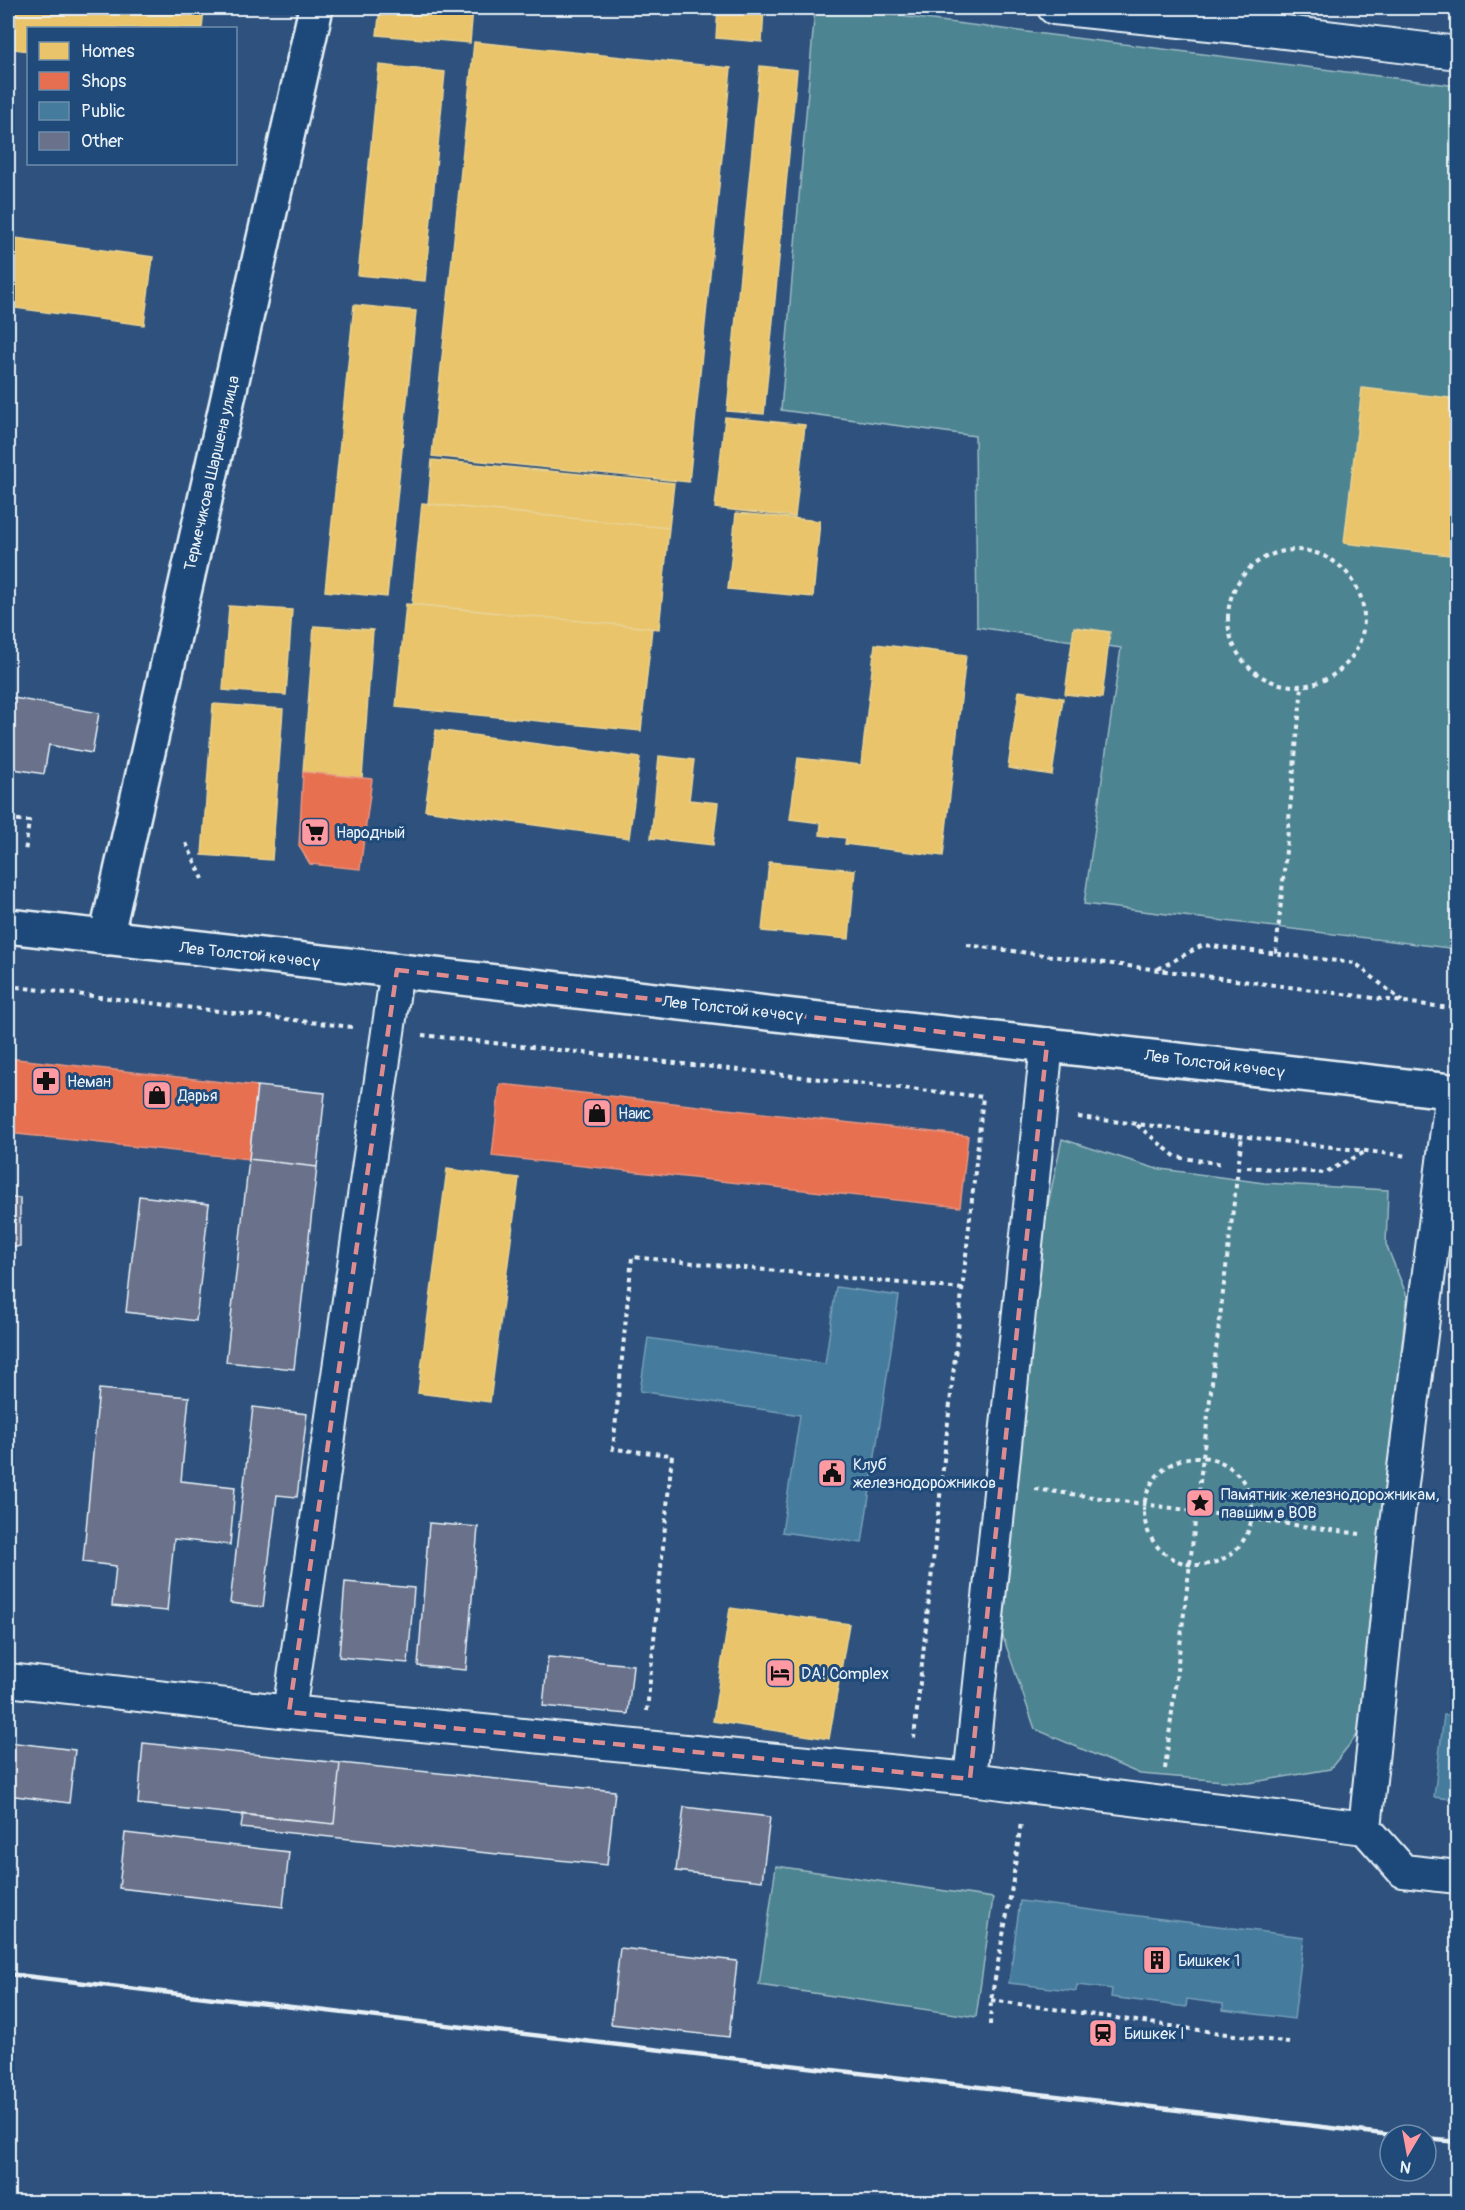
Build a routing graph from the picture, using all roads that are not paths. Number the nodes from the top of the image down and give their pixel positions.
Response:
1 (316, 8) edge
2 (1054, 8) edge
3 (1270, 19) edge
4 (1458, 53) edge
5 (8, 926) edge
6 (106, 938) junction
7 (397, 970) junction
8 (1047, 1044) junction
9 (1455, 1091) edge
10 (8, 1680) edge
11 (289, 1712) junction
12 (970, 1779) junction
13 (1365, 1828) junction
14 (1458, 1877) edge

1 - 6 main road, Термечикова Шаршена улица
2 - 3 street
3 - 4 street
5 - 6 main road, Лев Толстой көчөсү
6 - 7 main road, Лев Толстой көчөсү
7 - 8 main road, Лев Толстой көчөсү
7 - 11 street
8 - 9 main road, Лев Толстой көчөсү
8 - 12 street
9 - 13 street
10 - 11 street
11 - 12 street
12 - 13 street
13 - 14 street

